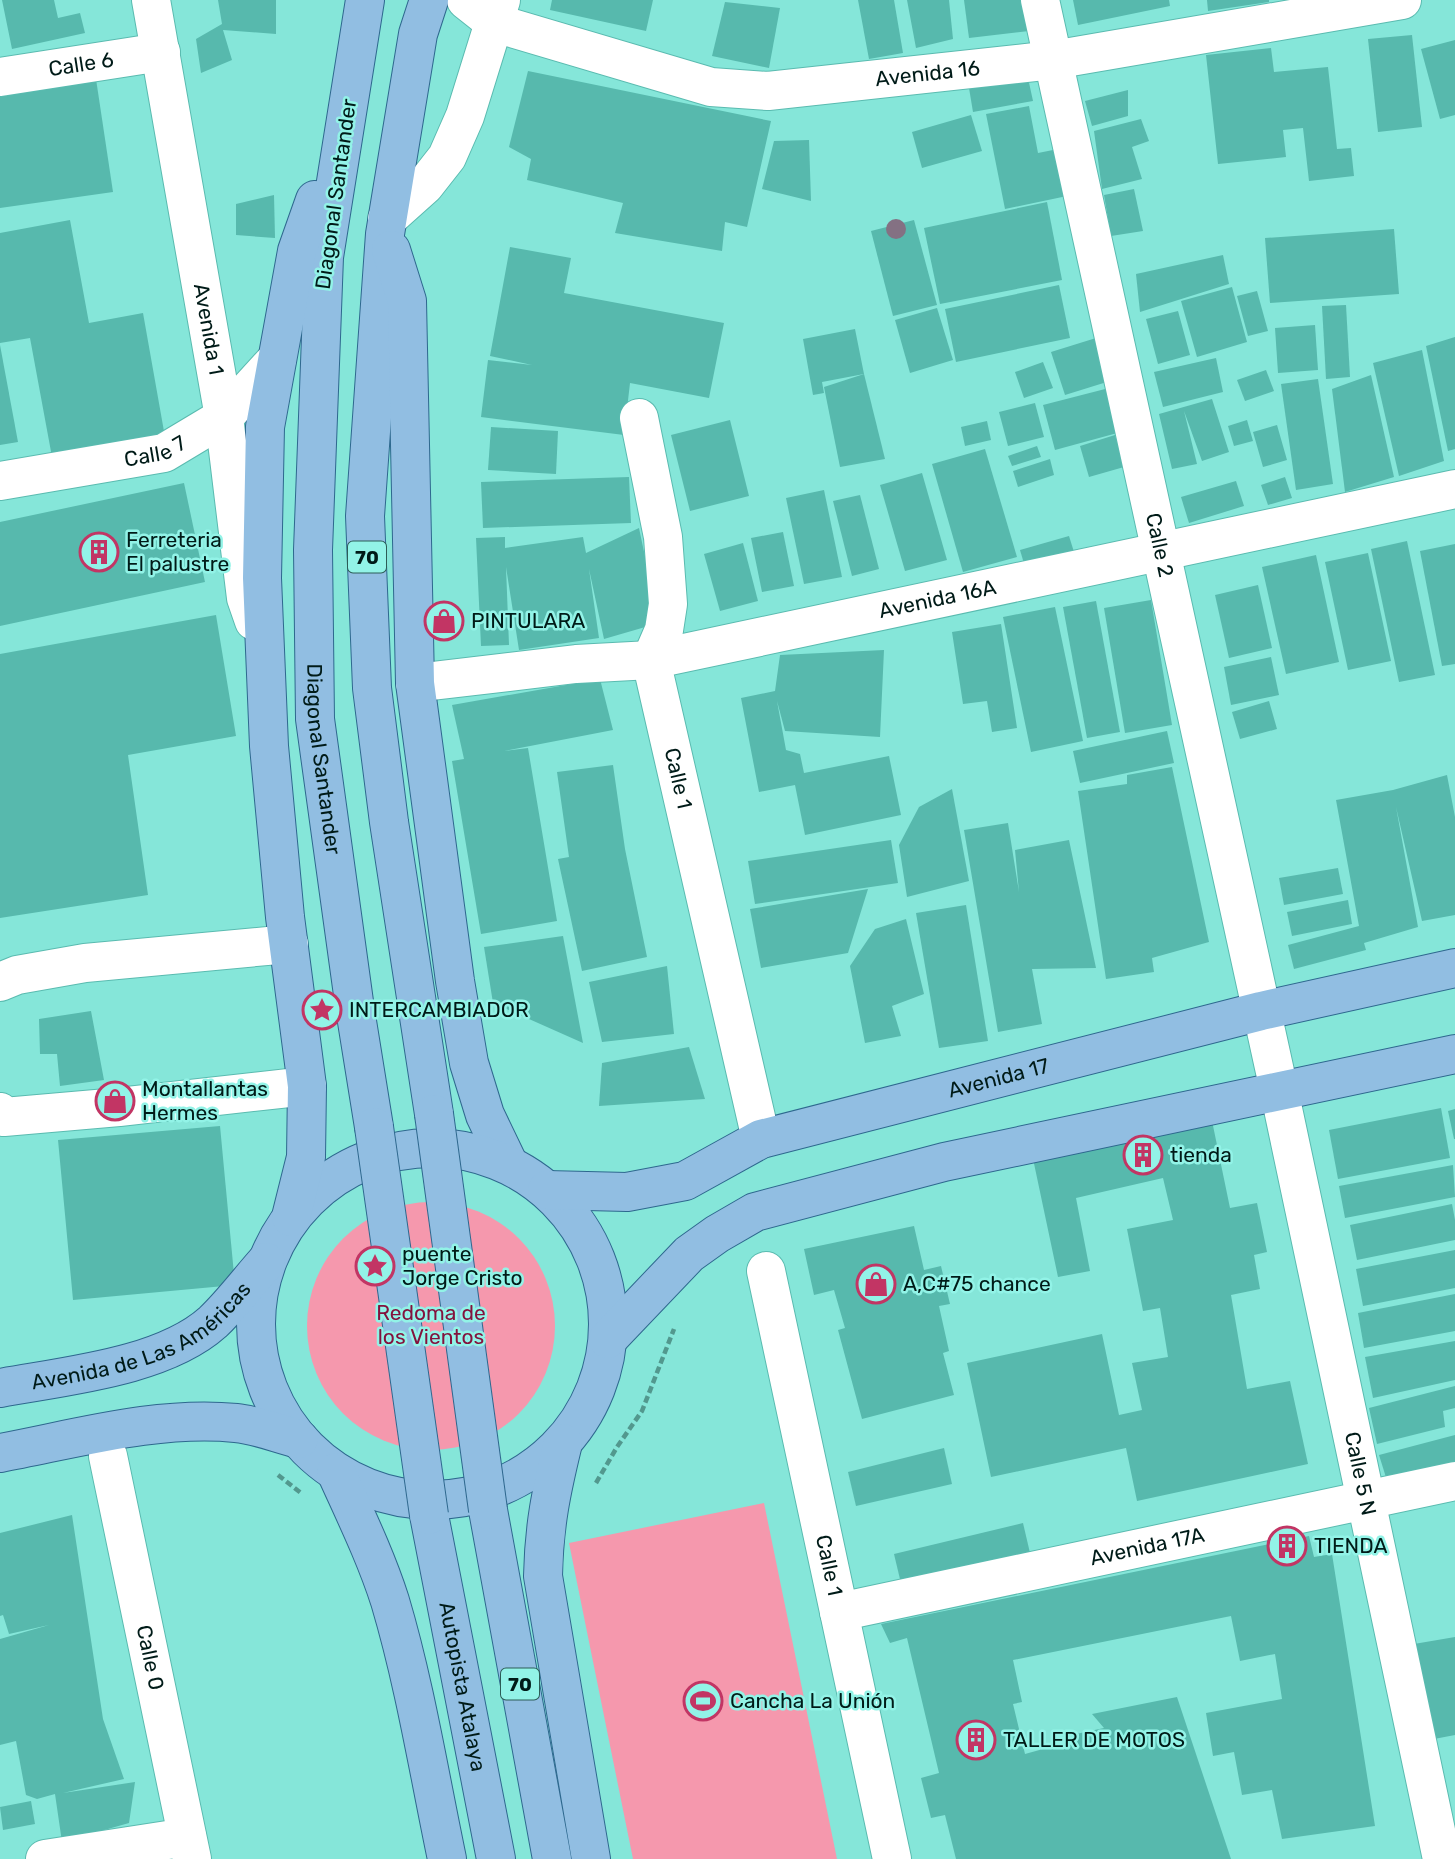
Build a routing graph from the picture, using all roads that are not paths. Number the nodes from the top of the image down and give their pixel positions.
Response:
1 (151, 0) edge
2 (365, 0) edge
3 (429, 0) edge
4 (1040, 0) edge
5 (1402, 0) edge
6 (487, 8) edge
7 (161, 52) junction
8 (1053, 61) junction
9 (0, 77) edge
10 (348, 105) junction
11 (386, 226) junction
12 (277, 359) junction
13 (224, 417) junction
14 (639, 418) dead end
15 (0, 481) edge
16 (1455, 489) edge
17 (1161, 551) junction
18 (265, 656) junction
19 (651, 660) junction
20 (415, 683) junction
21 (289, 944) junction
22 (1455, 968) edge
23 (0, 982) edge
24 (1261, 1010) junction
25 (1455, 1054) edge
26 (307, 1086) junction
27 (1279, 1090) junction
28 (0, 1112) edge
29 (761, 1139) junction
30 (509, 1164) junction
31 (547, 1190) junction
32 (291, 1217) junction
33 (268, 1260) junction
34 (766, 1270) dead end
35 (608, 1339) junction
36 (0, 1388) edge
37 (299, 1439) junction
38 (563, 1443) junction
39 (0, 1453) edge
40 (108, 1456) dead end
41 (336, 1472) junction
42 (1455, 1481) edge
43 (1366, 1500) junction
44 (429, 1515) joint
45 (839, 1612) junction
46 (190, 1848) edge
47 (45, 1859) edge
48 (447, 1859) edge
49 (496, 1859) edge
50 (551, 1859) edge
51 (591, 1859) edge
52 (892, 1859) edge
53 (1442, 1859) edge

1 - 7 street, Avenida 1
2 - 10 main road, Diagonal Santander
3 - 11 main road, 70
4 - 8 street, Calle 2
5 - 8 street, Avenida 16
6 - 8 street, Avenida 16
6 - 11 street
7 - 9 street, Calle 6
7 - 13 street, Avenida 1
8 - 17 street, Calle 2
10 - 12 main road
10 - 44 main road, Diagonal Santander, bridge
11 - 20 main road
11 - 50 main road, 70, bridge
12 - 13 street, Calle 7
12 - 18 main road
13 - 15 street, Calle 7
13 - 18 street, Avenida 1
14 - 19 street
16 - 17 street, Avenida 16A
17 - 19 street, Avenida 16A
17 - 24 street, Calle 2
18 - 21 main road
19 - 20 street, Avenida 16A
19 - 29 street, Calle 1
20 - 30 main road
21 - 23 street
21 - 26 main road
22 - 24 main road, Avenida 17
24 - 27 street, Calle 2
24 - 29 main road, Avenida 17
25 - 27 main road
26 - 28 street
26 - 32 main road
27 - 35 main road
27 - 43 street, Calle 5 N
29 - 31 main road, Avenida 17
30 - 31 main road
30 - 32 main road
31 - 35 main road
32 - 33 main road
33 - 36 main road, Avenida de Las Américas
33 - 37 main road
34 - 45 street, Calle 1
35 - 38 main road
37 - 39 main road
37 - 41 main road
38 - 41 main road
38 - 51 main road
40 - 46 street, Calle 0
41 - 48 main road
42 - 43 street, Avenida 17A
43 - 45 street, Avenida 17A
43 - 53 street, Calle 5 N
44 - 49 main road, Autopista Atalaya
45 - 52 street, Calle 1
46 - 47 street

